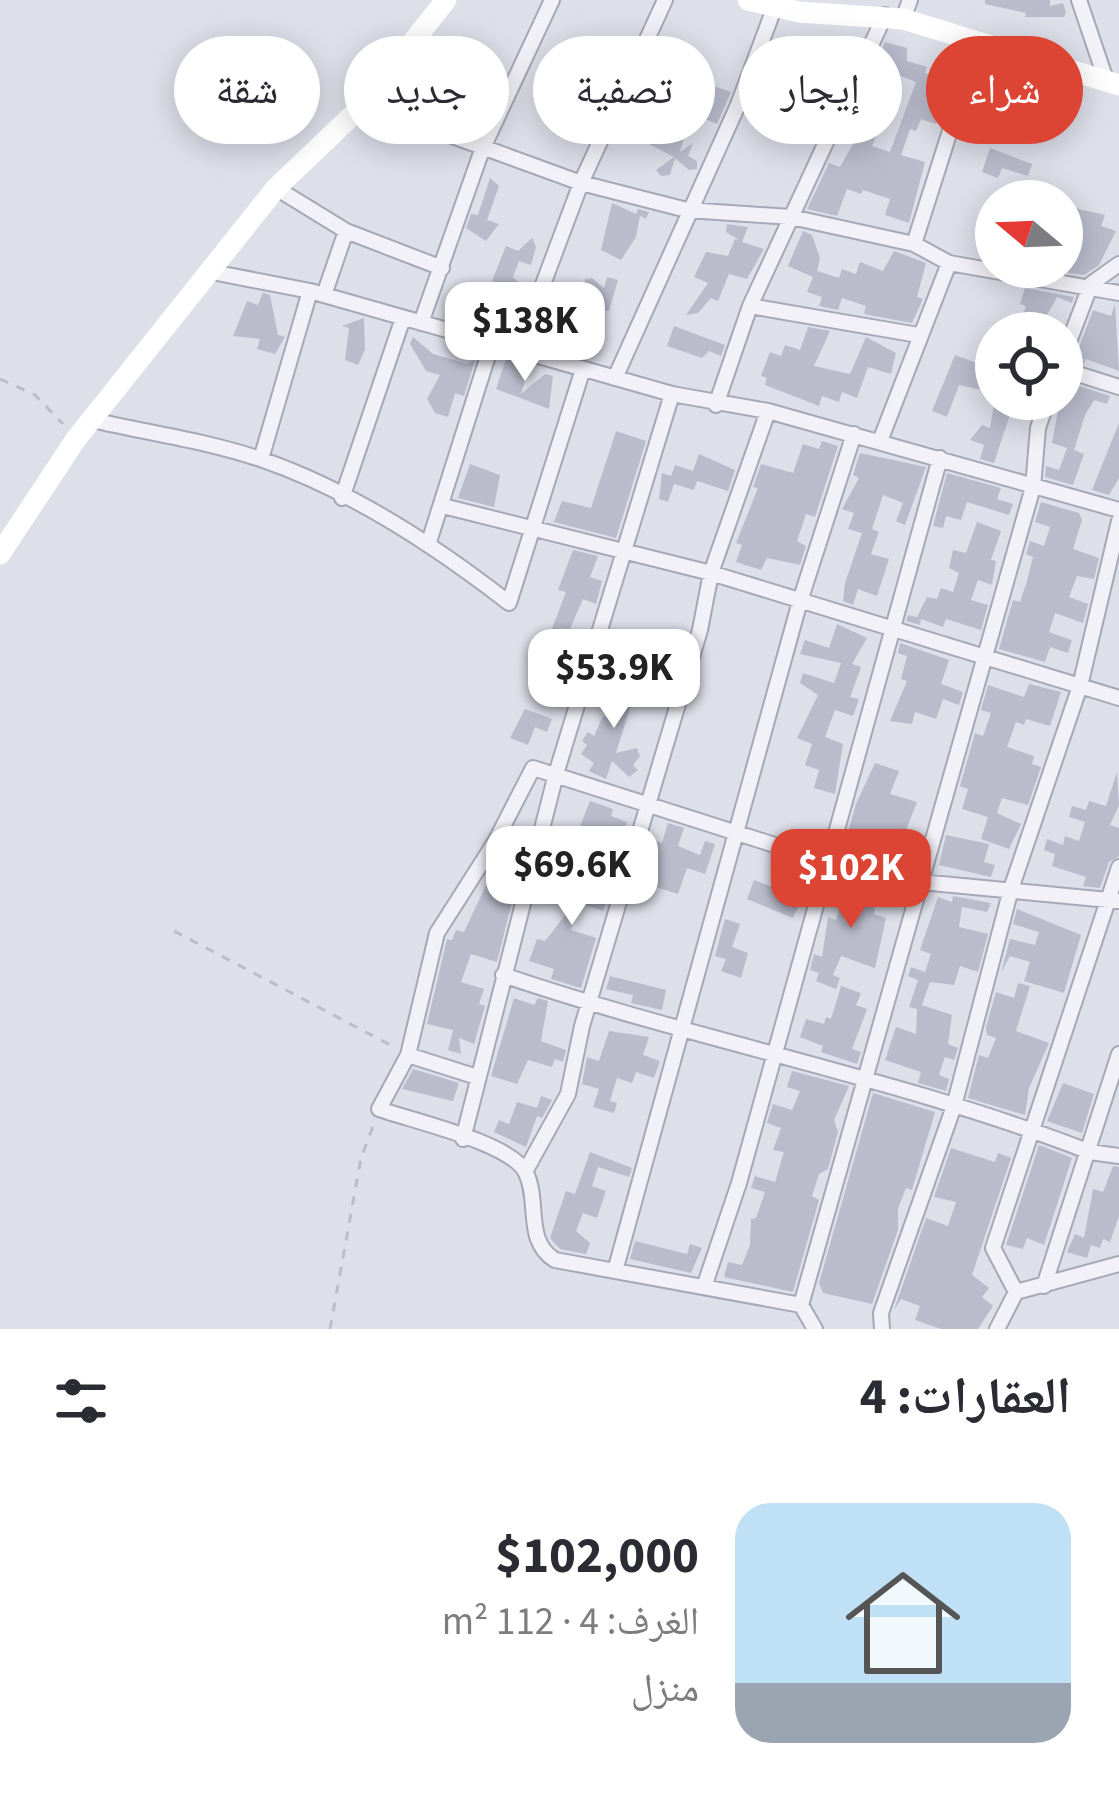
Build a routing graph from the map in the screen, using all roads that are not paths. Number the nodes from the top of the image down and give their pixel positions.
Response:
1 (446, 0) edge
2 (552, 0) edge
3 (665, 0) edge
4 (748, 0) edge
5 (1079, 0) edge
6 (776, 6) junction
7 (801, 6) edge
8 (899, 11) edge
9 (959, 36) edge
10 (1083, 75) edge
11 (1112, 83) edge
12 (467, 144) edge
13 (946, 144) edge
14 (482, 150) junction
15 (581, 183) junction
16 (276, 188) junction
17 (687, 210) junction
18 (790, 217) junction
19 (346, 231) junction
20 (914, 244) junction
21 (949, 263) junction
22 (1119, 264) edge
23 (442, 268) junction
24 (212, 272) junction
25 (1091, 284) junction
26 (317, 293) junction
27 (1119, 293) edge
28 (750, 306) junction
29 (1080, 312) edge
30 (403, 318) junction
31 (421, 323) junction
32 (917, 335) junction
33 (492, 344) junction
34 (518, 351) junction
35 (583, 369) junction
36 (1083, 376) edge
37 (615, 378) junction
38 (1119, 388) edge
39 (672, 394) junction
40 (716, 405) junction
41 (768, 410) junction
42 (92, 420) junction
43 (1041, 420) edge
44 (854, 434) junction
45 (880, 441) junction
46 (940, 458) junction
47 (261, 459) junction
48 (1033, 487) junction
49 (341, 498) junction
50 (443, 506) junction
51 (1119, 510) edge
52 (1119, 520) edge
53 (534, 531) junction
54 (428, 545) junction
55 (623, 552) junction
56 (0, 554) edge
57 (711, 573) junction
58 (800, 601) junction
59 (892, 627) junction
60 (983, 655) junction
61 (1080, 686) junction
62 (1119, 698) edge
63 (556, 774) junction
64 (649, 809) junction
65 (735, 834) junction
66 (825, 861) junction
67 (1119, 867) edge
68 (921, 882) junction
69 (1011, 889) junction
70 (1114, 900) edge
71 (503, 975) junction
72 (590, 1005) junction
73 (682, 1028) junction
74 (408, 1055) junction
75 (774, 1055) junction
76 (1118, 1057) edge
77 (477, 1077) junction
78 (867, 1079) junction
79 (954, 1106) junction
80 (1032, 1130) junction
81 (463, 1139) junction
82 (1090, 1152) junction
83 (1119, 1156) edge
84 (526, 1170) junction
85 (1119, 1264) edge
86 (615, 1271) junction
87 (1044, 1286) junction
88 (704, 1288) junction
89 (1016, 1292) junction
90 (801, 1305) junction
91 (815, 1329) edge
92 (882, 1329) edge
93 (998, 1329) edge

1 - 16 street
2 - 14 street
3 - 15 street
4 - 6 street
5 - 11 street
6 - 7 street
6 - 17 street
7 - 8 street
8 - 9 street
8 - 18 street
10 - 11 street
12 - 14 street
13 - 20 street
14 - 15 street
14 - 23 street
15 - 17 street
15 - 34 street
16 - 19 street
16 - 24 street
17 - 18 street
17 - 37 street
18 - 20 street
18 - 28 street
19 - 23 street
19 - 26 street
20 - 21 street
21 - 25 street
21 - 32 street
22 - 25 street
23 - 31 street
24 - 26 street
24 - 42 street
25 - 27 street
25 - 29 street
26 - 30 street
26 - 47 street
28 - 32 street
28 - 40 street
30 - 31 street
30 - 49 street
31 - 33 street
32 - 45 street
33 - 34 street
33 - 50 street
34 - 35 street
35 - 37 street
35 - 53 street
36 - 38 street
37 - 39 street
39 - 40 street
39 - 55 street
40 - 41 street
41 - 44 street
41 - 57 street
42 - 47 street
42 - 56 street
43 - 48 street
44 - 45 street
44 - 58 street
45 - 46 street
46 - 48 street
46 - 59 street
47 - 49 street
48 - 51 street
48 - 60 street
49 - 54 street
50 - 53 street
50 - 54 street
52 - 61 street
53 - 54 street
53 - 55 street
55 - 57 street
55 - 63 street
57 - 58 street
57 - 64 street
58 - 59 street
58 - 65 street
59 - 60 street
59 - 66 street
60 - 61 street
60 - 68 street
61 - 62 street
61 - 69 street
63 - 64 street
63 - 71 street
63 - 74 street
64 - 65 street
64 - 72 street
65 - 66 street
65 - 73 street
66 - 68 street
66 - 75 street
67 - 70 street
68 - 69 street
68 - 78 street
69 - 70 street
69 - 79 street
70 - 80 street
71 - 72 street
71 - 77 street
72 - 73 street
72 - 84 street
73 - 75 street
73 - 86 street
74 - 77 street
74 - 81 street
75 - 78 street
75 - 88 street
76 - 82 street
77 - 81 street
78 - 79 street
78 - 90 street
79 - 80 street
79 - 92 street
80 - 82 street
80 - 89 street
81 - 84 street
82 - 83 street
82 - 87 street
84 - 86 street
85 - 87 street
86 - 88 street
87 - 89 street
88 - 90 street
89 - 93 street
90 - 91 street

